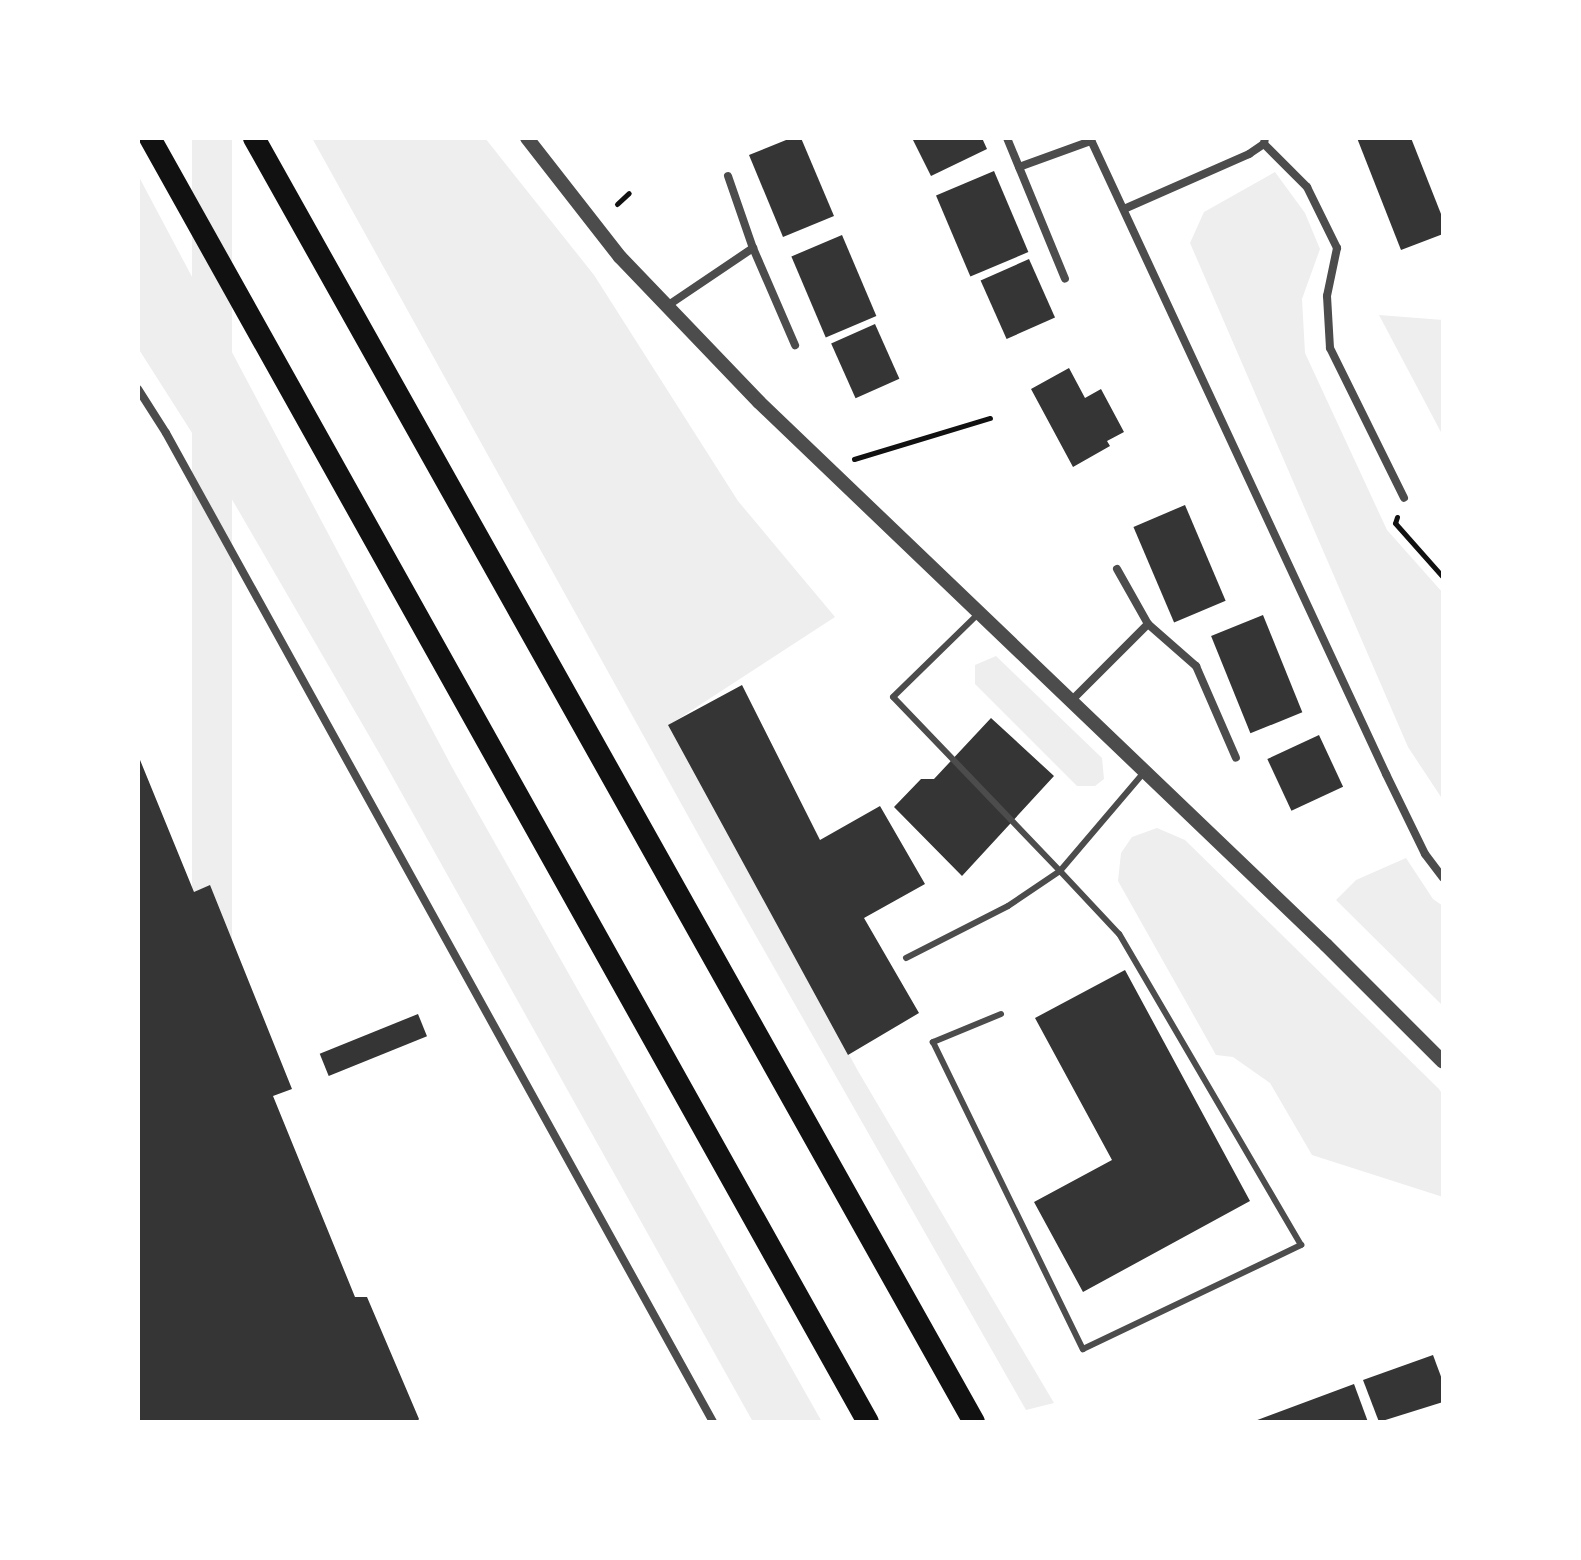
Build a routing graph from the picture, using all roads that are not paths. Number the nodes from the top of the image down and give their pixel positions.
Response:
1 (150, 138) edge
2 (254, 138) edge
3 (527, 138) edge
4 (1007, 138) edge
5 (1090, 139) edge
6 (1264, 141) edge
7 (1019, 167) junction
8 (728, 176) dead end
9 (1124, 209) junction
10 (753, 248) junction
11 (1065, 279) dead end
12 (667, 306) junction
13 (795, 345) dead end
14 (138, 389) edge
15 (1404, 498) road end
16 (1117, 569) dead end
17 (978, 614) junction
18 (1148, 624) junction
19 (1071, 701) junction
20 (1236, 758) dead end
21 (1145, 771) junction
22 (1060, 871) junction
23 (1443, 878) edge
24 (906, 958) dead end
25 (1001, 1014) dead end
26 (1443, 1062) edge
27 (713, 1422) edge
28 (868, 1422) edge
29 (974, 1422) edge

1 - 28 highway
2 - 29 highway
3 - 12 street
4 - 7 street
5 - 7 street
5 - 9 street
6 - 9 street
6 - 15 street
7 - 11 street
8 - 10 street
9 - 23 street
10 - 12 street
10 - 13 street
12 - 17 street
14 - 27 street
16 - 18 street
17 - 19 street
17 - 22 lane
18 - 19 street
18 - 20 street
19 - 21 street
21 - 22 lane
21 - 26 street
22 - 24 lane
22 - 25 lane

